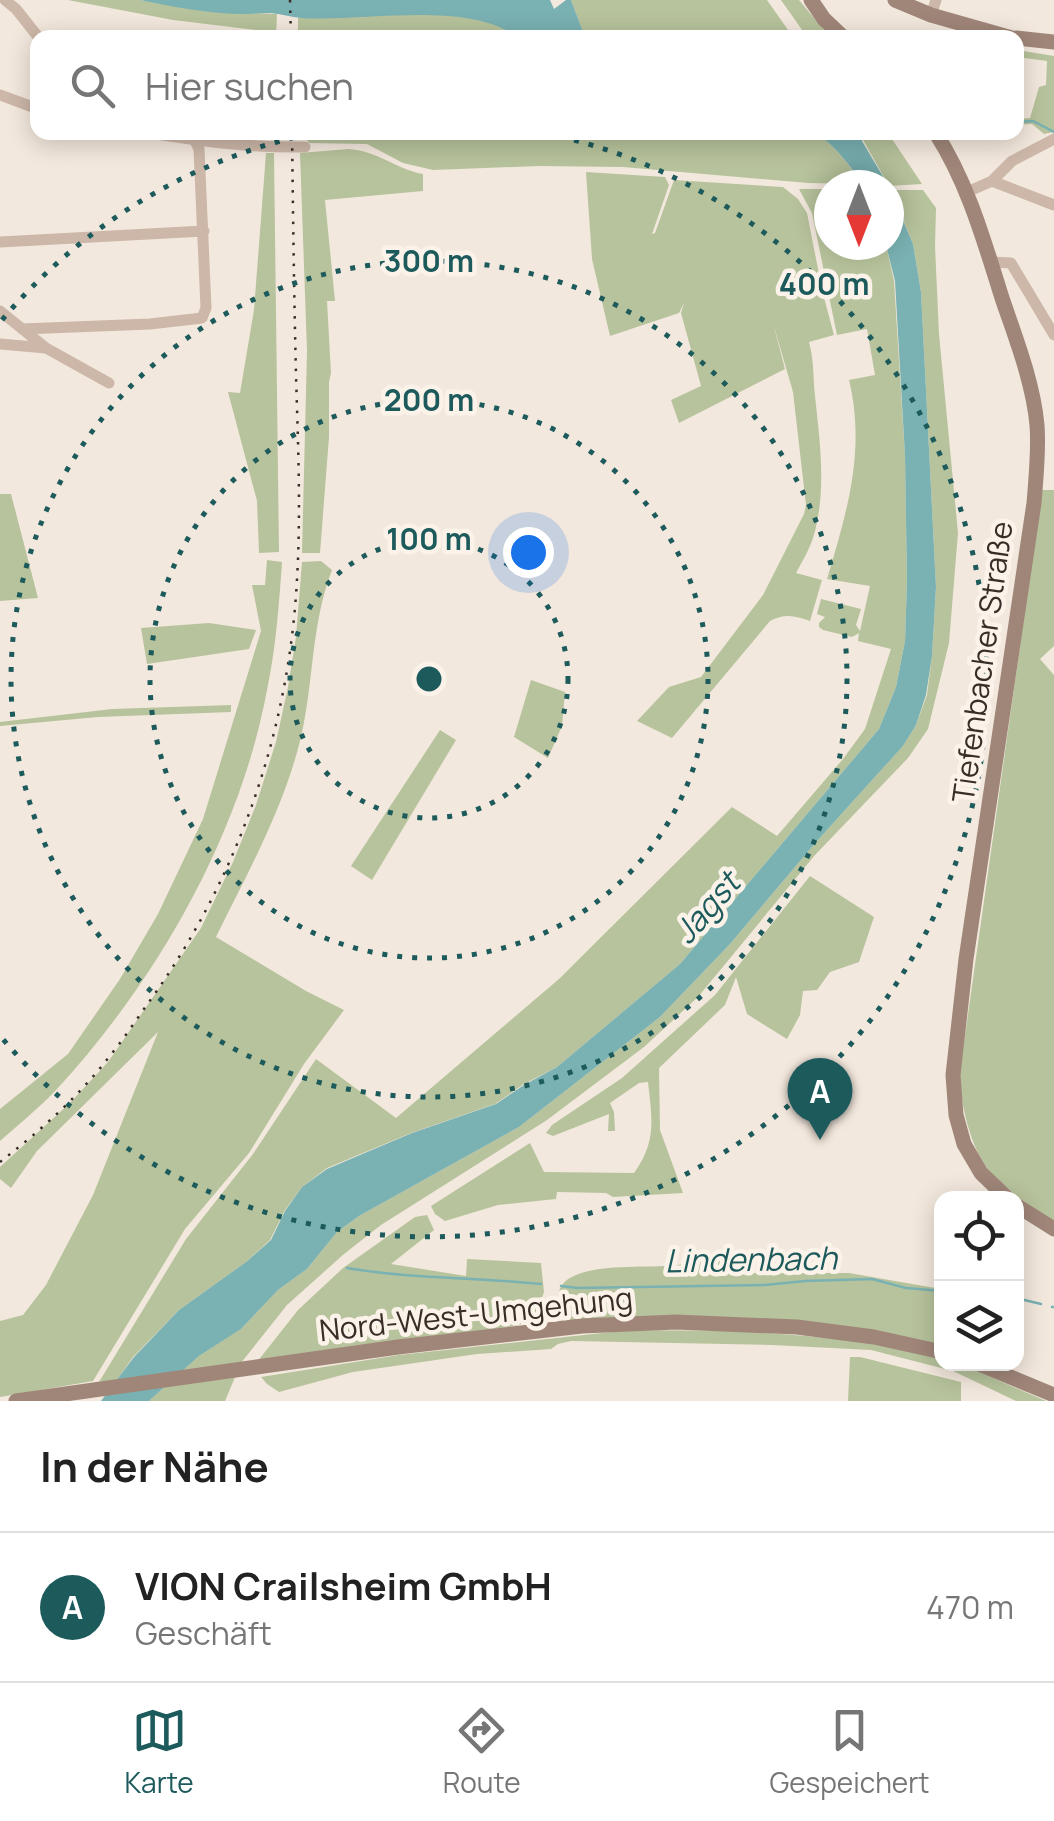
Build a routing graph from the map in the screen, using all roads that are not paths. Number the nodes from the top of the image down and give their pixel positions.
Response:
1 (6, 0) edge
2 (895, 0) edge
3 (816, 2) edge
4 (933, 8) edge
5 (33, 30) edge
6 (841, 30) edge
7 (992, 30) edge
8 (1024, 39) edge
9 (1054, 42) edge
10 (1, 99) edge
11 (30, 108) edge
12 (1054, 139) edge
13 (189, 140) edge
14 (939, 140) edge
15 (196, 142) junction
16 (305, 147) dead end
17 (992, 181) junction
18 (967, 192) junction
19 (1054, 204) edge
20 (204, 232) junction
21 (0, 242) edge
22 (992, 262) junction
23 (0, 311) edge
24 (22, 329) junction
25 (1054, 335) edge
26 (0, 344) edge
27 (46, 348) junction
28 (109, 383) dead end
29 (1000, 1191) edge
30 (1024, 1210) edge
31 (1054, 1229) edge
32 (934, 1350) edge
33 (995, 1371) edge
34 (1054, 1396) edge
35 (16, 1401) edge

1 - 5 street
2 - 4 main road
3 - 6 main road
4 - 7 main road
8 - 9 main road
10 - 11 street
12 - 17 street
13 - 15 street
14 - 18 main road, Tiefenbacher Straße
15 - 16 street
15 - 20 street
17 - 18 street
17 - 19 street
18 - 22 main road, Tiefenbacher Straße
20 - 21 street
20 - 24 street
22 - 25 street
22 - 29 main road, Tiefenbacher Straße
23 - 24 street
24 - 27 street
26 - 27 street
27 - 28 street
30 - 31 main road
32 - 35 main road, Nord-West-Umgehung
33 - 34 main road

